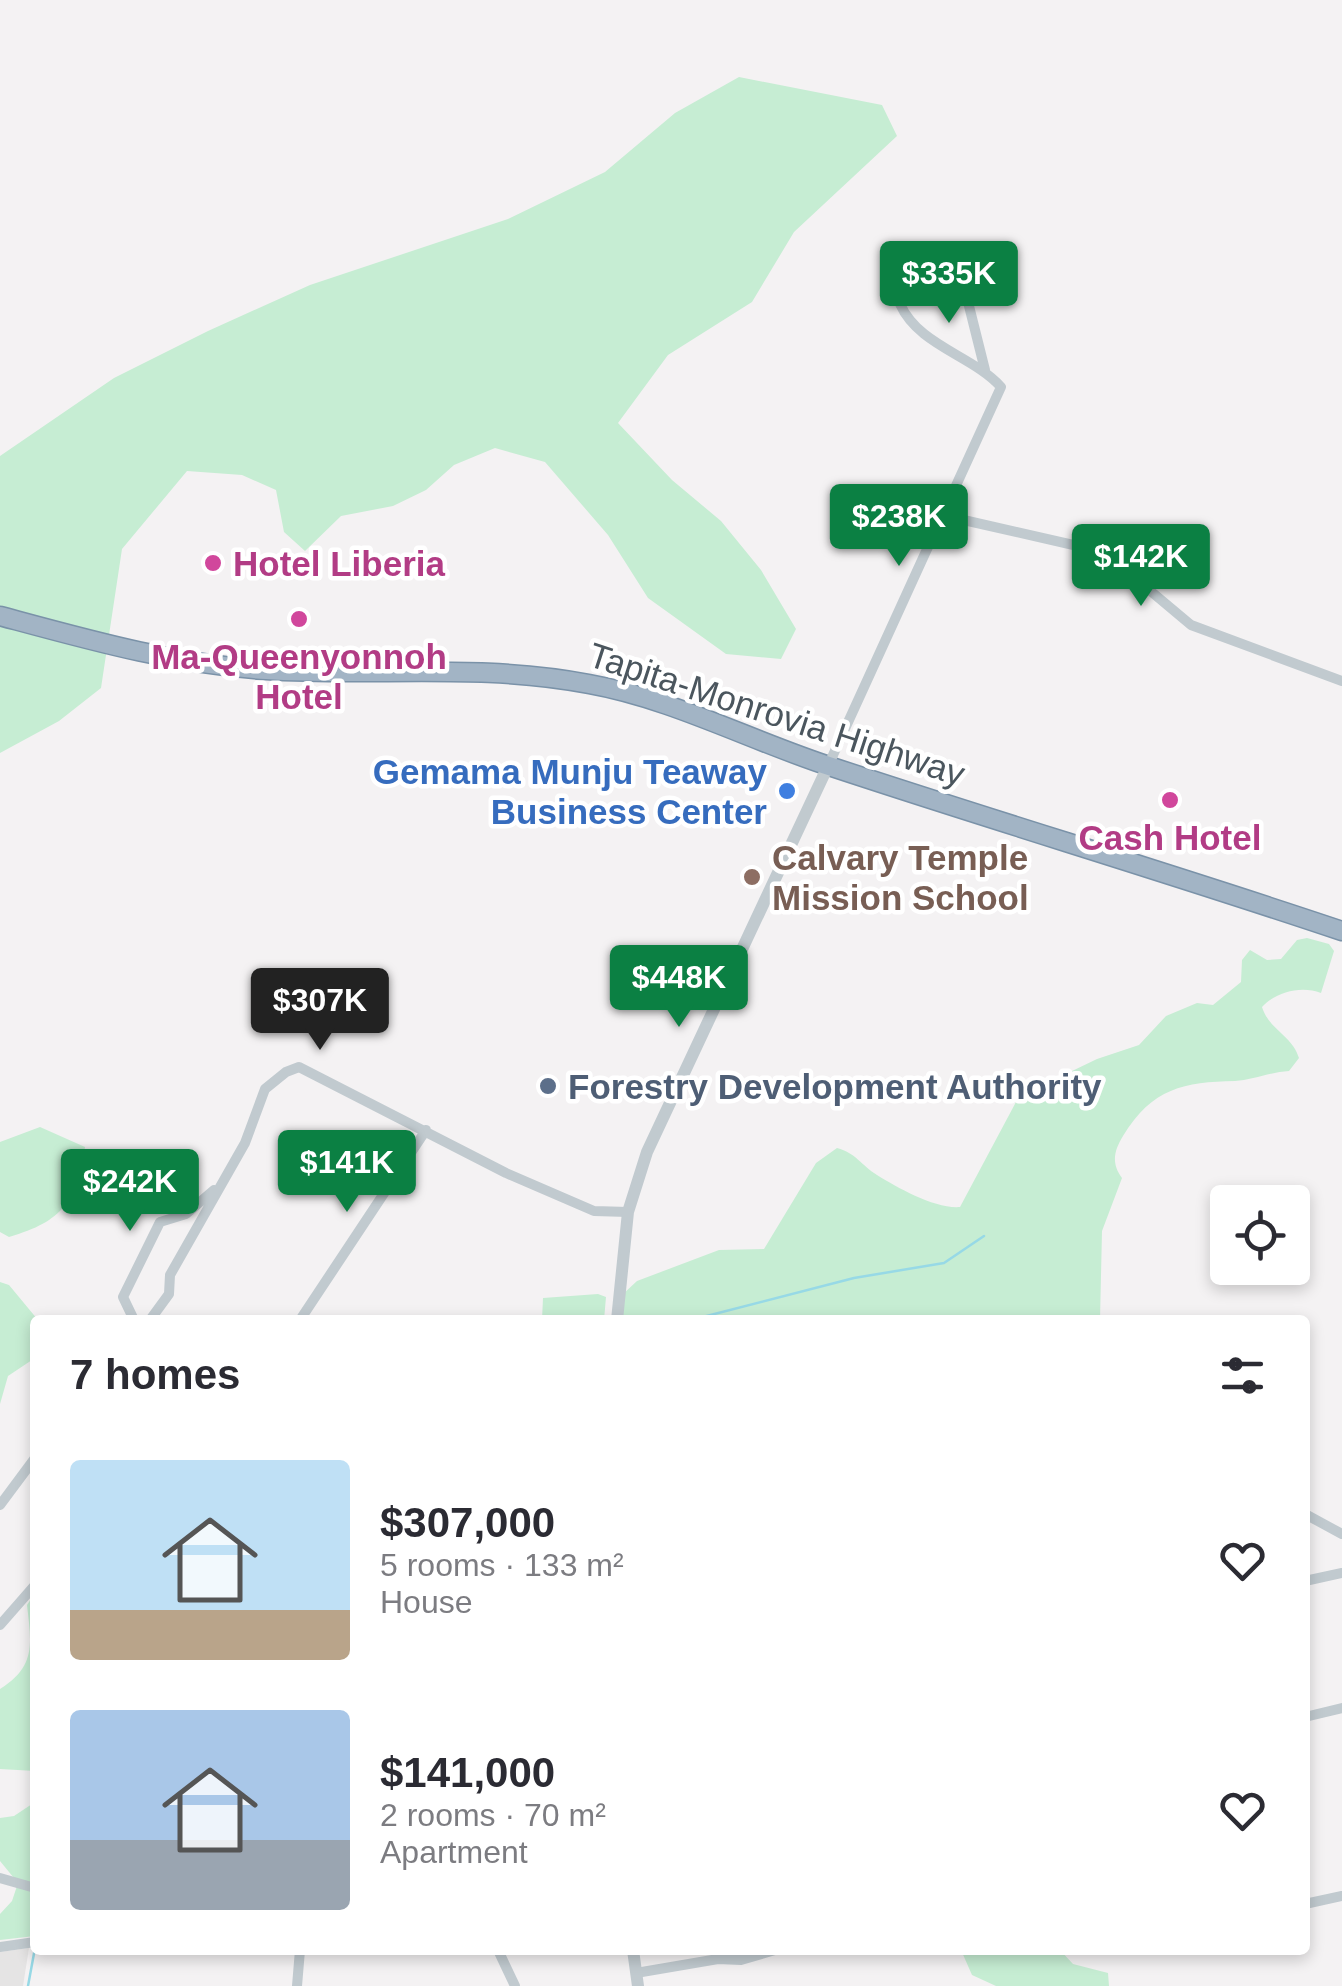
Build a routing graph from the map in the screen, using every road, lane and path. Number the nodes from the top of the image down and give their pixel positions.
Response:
1 (964, 254) dead end
2 (906, 283) dead end
3 (985, 370) junction
4 (946, 516) junction
5 (0, 616) edge
6 (1342, 681) edge
7 (828, 766) junction
8 (1342, 931) edge
9 (426, 1130) junction
10 (218, 1186) junction
11 (628, 1212) junction
12 (132, 1315) edge
13 (154, 1315) edge
14 (303, 1315) edge
15 (618, 1315) edge
16 (30, 1465) edge
17 (0, 1505) edge
18 (1310, 1517) edge
19 (1342, 1534) edge
20 (1342, 1573) edge
21 (1310, 1580) edge
22 (30, 1591) edge
23 (0, 1625) edge
24 (1342, 1708) edge
25 (1310, 1715) edge
26 (0, 1878) edge
27 (30, 1887) edge
28 (1342, 1896) edge
29 (1310, 1903) edge
30 (30, 1943) edge
31 (2, 1947) edge
32 (300, 1955) edge
33 (500, 1955) edge
34 (633, 1955) edge
35 (758, 1955) edge
36 (637, 1980) edge
37 (297, 1986) edge
38 (515, 1986) edge

1 - 3 street
2 - 3 street
3 - 4 street
4 - 6 street
4 - 7 street
5 - 7 highway, Tapita-Monrovia Highway
7 - 8 highway, Tapita-Monrovia Highway
7 - 11 street
9 - 10 street
9 - 11 street
9 - 14 street
10 - 12 street
10 - 13 street
11 - 15 street
16 - 17 street
18 - 19 street
20 - 21 street
22 - 23 street
24 - 25 street
26 - 27 street
28 - 29 street
30 - 31 street
32 - 37 street
33 - 38 street
34 - 36 street
35 - 36 street

